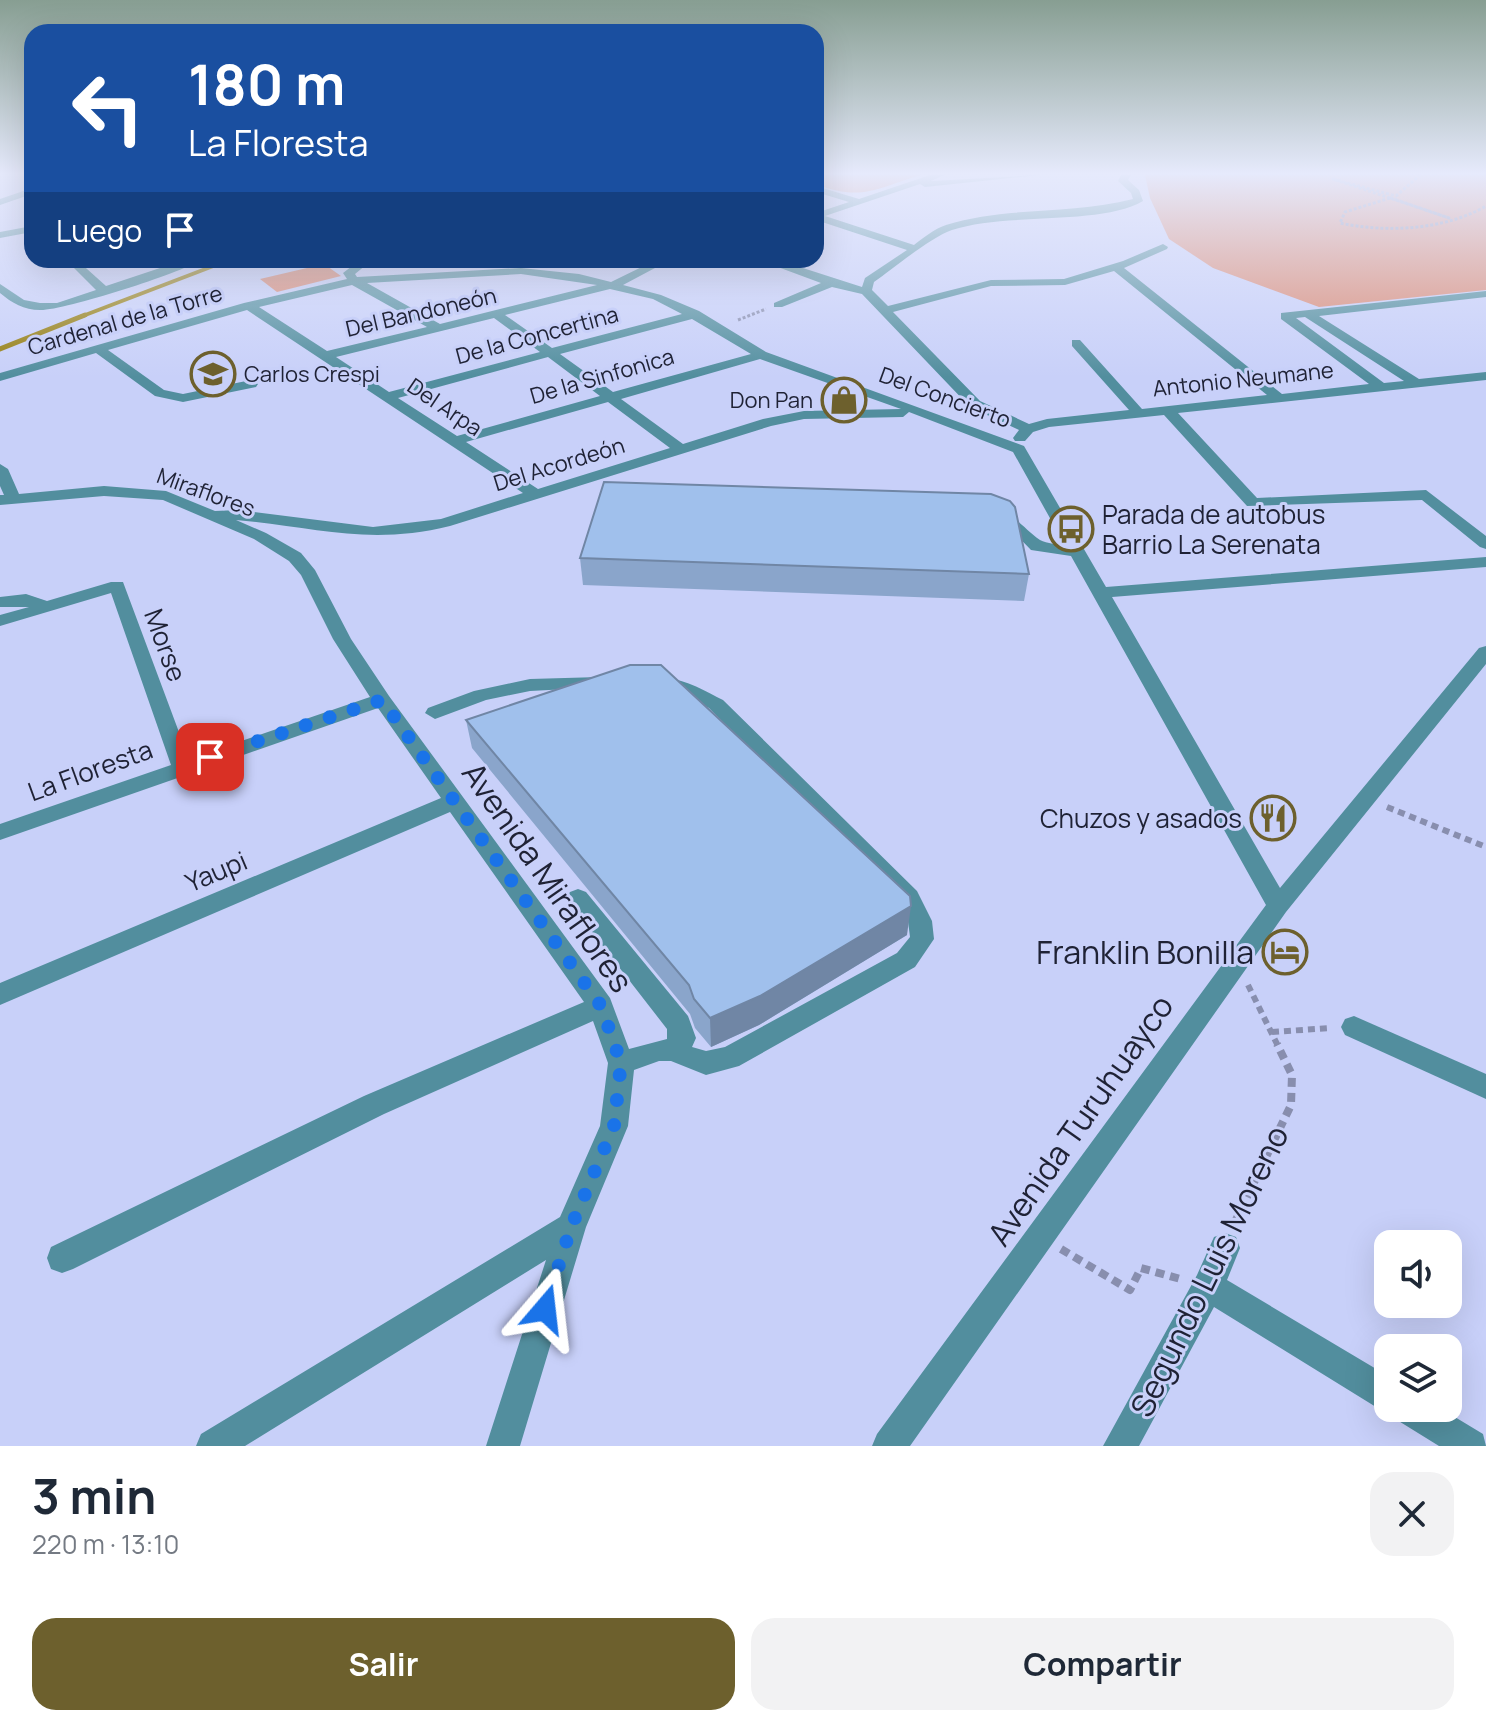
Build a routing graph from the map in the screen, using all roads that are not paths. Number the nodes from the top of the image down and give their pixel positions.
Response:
1 (895, 242) edge
2 (925, 242) edge
3 (1163, 247) dead end
4 (915, 249) junction
5 (1115, 266) junction
6 (79, 268) edge
7 (174, 268) edge
8 (356, 268) edge
9 (514, 268) edge
10 (647, 268) edge
11 (790, 268) edge
12 (521, 271) junction
13 (354, 281) junction
14 (831, 283) junction
15 (615, 284) junction
16 (0, 287) edge
17 (866, 291) junction
18 (105, 292) junction
19 (1486, 294) edge
20 (248, 305) junction
21 (778, 305) road end
22 (884, 311) junction
23 (1306, 313) junction
24 (695, 314) junction
25 (498, 315) junction
26 (440, 329) junction
27 (1076, 343) dead end
28 (98, 349) junction
29 (551, 352) junction
30 (328, 355) junction
31 (761, 355) junction
32 (1486, 376) edge
33 (0, 377) edge
34 (1416, 383) junction
35 (251, 384) dead end
36 (1381, 387) junction
37 (389, 396) junction
38 (609, 397) junction
39 (1279, 398) junction
40 (1166, 409) junction
41 (1138, 412) junction
42 (921, 413) junction
43 (1028, 429) junction
44 (455, 441) junction
45 (681, 449) junction
46 (1019, 449) junction
47 (0, 469) edge
48 (535, 494) junction
49 (7, 499) edge
50 (979, 508) edge
51 (209, 513) junction
52 (1486, 544) edge
53 (1076, 552) junction
54 (295, 557) joint
55 (1486, 562) edge
56 (1099, 593) junction
57 (0, 602) edge
58 (46, 607) junction
59 (0, 621) edge
60 (1486, 652) edge
61 (1477, 678) edge
62 (619, 682) edge
63 (644, 683) edge
64 (382, 700) junction
65 (435, 713) dead end
66 (182, 767) junction
67 (455, 801) junction
68 (2, 825) edge
69 (578, 898) dead end
70 (1278, 906) junction
71 (0, 994) edge
72 (601, 1006) junction
73 (1354, 1027) road end
74 (674, 1050) junction
75 (621, 1063) junction
76 (1486, 1087) edge
77 (571, 1227) junction
78 (1225, 1248) road end
79 (62, 1258) dead end
80 (1208, 1286) junction
81 (1374, 1387) edge
82 (1432, 1422) edge
83 (213, 1446) edge
84 (503, 1446) edge
85 (889, 1446) edge
86 (1120, 1446) edge
87 (1471, 1446) edge

1 - 4 street
2 - 4 street
3 - 5 street
4 - 17 street
5 - 22 street
5 - 39 street
6 - 18 street
7 - 18 street
8 - 13 street
9 - 12 street
10 - 15 street, Del Bandoneón
11 - 14 street
12 - 13 street, Del Concierto
12 - 15 street, Del Concierto
13 - 20 street, Cardenal de la Torre
13 - 26 street
14 - 17 street
14 - 21 street
15 - 24 street, Del Concierto
15 - 25 street, Del Bandoneón
16 - 18 street
17 - 22 street
19 - 23 street
20 - 28 street, Cardenal de la Torre
20 - 30 street, Del Arpa
22 - 43 street
23 - 34 street
23 - 36 street
24 - 29 street, De la Concertina
24 - 31 street, Del Concierto
25 - 26 street, Del Bandoneón
25 - 29 street
26 - 30 street, Del Bandoneón
27 - 41 street
28 - 33 street, Cardenal de la Torre
28 - 35 street
29 - 37 street, De la Concertina
29 - 38 street
30 - 37 street, Del Arpa
31 - 38 street, De la Sinfonica
31 - 42 street, Del Concierto
32 - 34 street, Antonio Neumane
34 - 36 street, Antonio Neumane
36 - 39 street, Antonio Neumane
37 - 44 street, Del Arpa
38 - 44 street, De la Sinfonica
38 - 45 street
39 - 40 street, Antonio Neumane
40 - 41 street, Antonio Neumane
40 - 52 street
41 - 43 street, Antonio Neumane
42 - 45 street, Del Acordeón
42 - 46 street, Del Concierto
43 - 46 street
44 - 48 street, Del Arpa
45 - 48 street, Del Acordeón
46 - 53 street, Del Concierto
47 - 49 street
48 - 51 street, Del Acordeón
49 - 51 street, Miraflores
50 - 53 street
51 - 54 street, Miraflores
53 - 56 street, Del Concierto
54 - 64 street, Avenida Miraflores
55 - 56 street
56 - 70 street, Del Concierto
57 - 58 street
58 - 59 street
58 - 66 street, Morse
60 - 61 street, Avenida Turuhuayco
61 - 70 street, Avenida Turuhuayco
62 - 65 street
63 - 74 street
64 - 66 street, La Floresta
64 - 67 street, Avenida Miraflores
66 - 68 street, La Floresta
67 - 71 street, Yaupi
67 - 72 street, Avenida Miraflores
69 - 74 street
70 - 85 street, Avenida Turuhuayco
72 - 75 street, Avenida Miraflores
72 - 79 street
73 - 76 street
74 - 75 street
75 - 77 street, Avenida Miraflores
77 - 83 street
77 - 84 street, Avenida Miraflores
78 - 80 street, Segundo Luis Moreno
80 - 81 street
80 - 86 street, Segundo Luis Moreno
82 - 87 street

